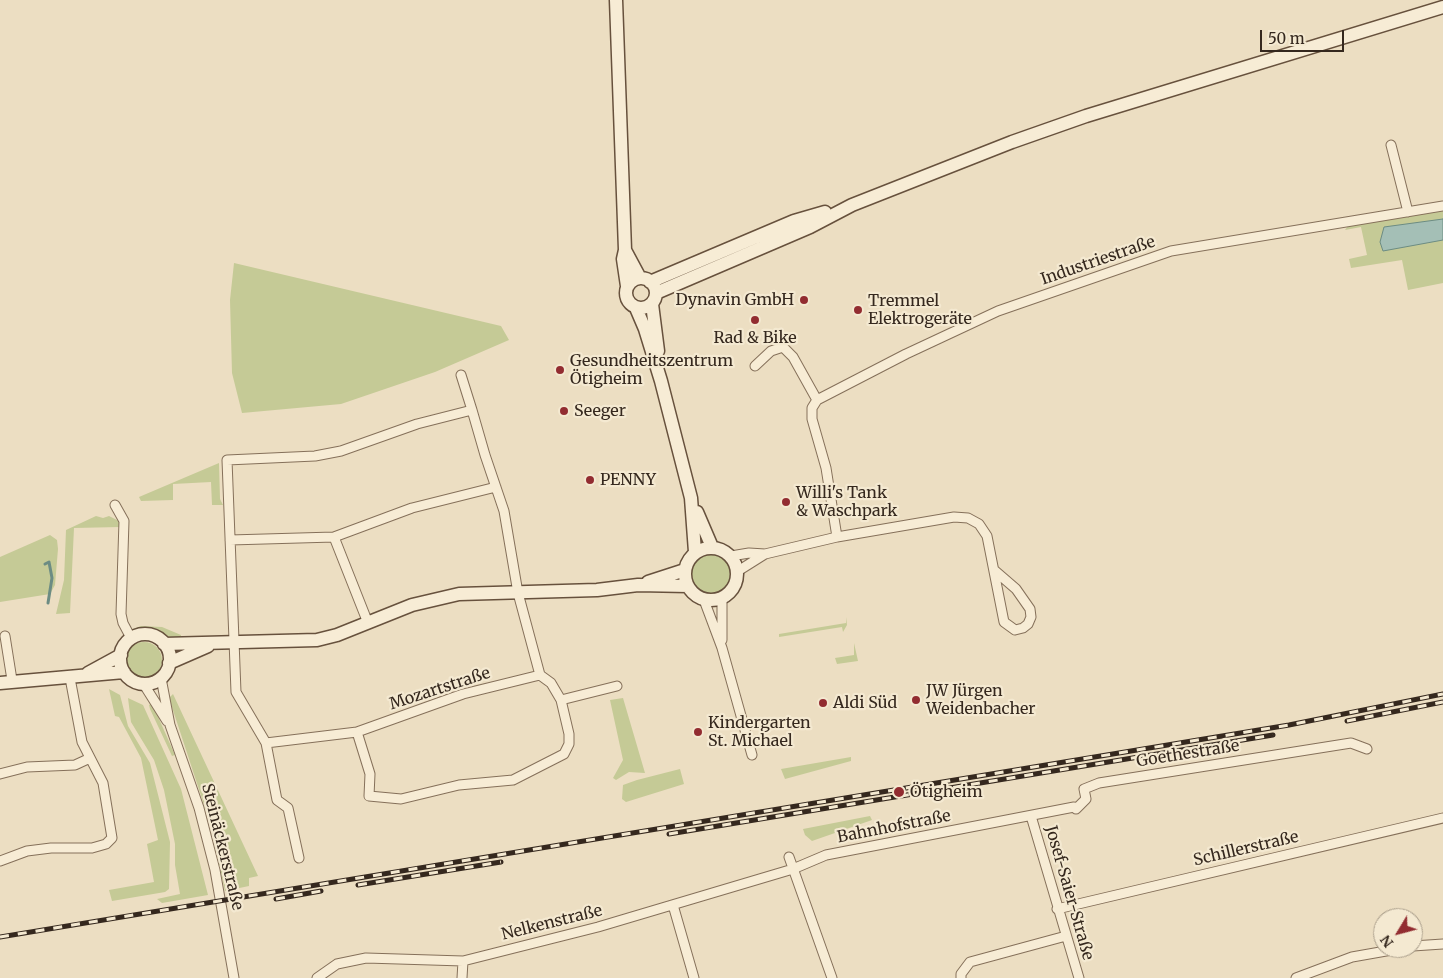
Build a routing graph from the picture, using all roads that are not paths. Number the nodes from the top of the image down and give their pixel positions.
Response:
1 (616, 0) edge
2 (1443, 7) edge
3 (1391, 144) dead end
4 (1443, 206) edge
5 (1408, 212) junction
6 (625, 250) junction
7 (627, 286) junction
8 (650, 289) junction
9 (636, 308) junction
10 (755, 366) dead end
11 (461, 375) dead end
12 (661, 381) junction
13 (817, 400) junction
14 (472, 410) junction
15 (496, 487) junction
16 (691, 498) junction
17 (115, 505) dead end
18 (334, 537) junction
19 (837, 537) junction
20 (230, 540) junction
21 (712, 547) junction
22 (695, 552) junction
23 (765, 554) junction
24 (731, 556) junction
25 (685, 570) junction
26 (994, 570) junction
27 (738, 571) junction
28 (638, 585) junction
29 (688, 586) junction
30 (518, 593) junction
31 (722, 598) junction
32 (704, 600) junction
33 (368, 623) junction
34 (5, 636) dead end
35 (131, 638) junction
36 (233, 642) junction
37 (218, 643) junction
38 (164, 644) junction
39 (722, 648) junction
40 (121, 655) junction
41 (169, 663) junction
42 (124, 672) junction
43 (84, 675) junction
44 (540, 675) junction
45 (70, 678) junction
46 (161, 678) junction
47 (6, 682) edge
48 (143, 683) junction
49 (617, 686) dead end
50 (560, 700) junction
51 (170, 725) junction
52 (357, 732) junction
53 (266, 743) junction
54 (1367, 749) dead end
55 (752, 755) dead end
56 (88, 759) junction
57 (0, 774) edge
58 (1031, 816) junction
59 (1443, 818) edge
60 (789, 857) dead end
61 (299, 858) dead end
62 (0, 861) edge
63 (793, 869) junction
64 (674, 905) junction
65 (1057, 909) junction
66 (1066, 936) junction
67 (1443, 944) edge
68 (1423, 945) edge
69 (1373, 953) edge
70 (463, 961) junction
71 (234, 978) edge
72 (317, 978) edge
73 (462, 978) edge
74 (694, 978) edge
75 (832, 978) edge
76 (961, 978) edge
77 (1079, 978) edge
78 (1296, 978) edge

1 - 6 street
2 - 8 street
3 - 5 street
4 - 5 street, Industriestraße
5 - 13 street, Industriestraße
6 - 7 street
6 - 8 street
7 - 8 street
7 - 9 street
8 - 9 street
8 - 12 street
9 - 12 street
10 - 13 street
11 - 14 street
12 - 16 street
13 - 19 street
14 - 15 street
14 - 20 street
15 - 18 street
15 - 30 street
16 - 21 street
16 - 22 street
17 - 35 street
18 - 20 street
18 - 33 street
19 - 23 street
19 - 26 street
20 - 36 street
21 - 22 street
21 - 24 street
22 - 25 street
23 - 24 street
23 - 27 street
24 - 27 street
25 - 28 street
25 - 29 street
26 - 26 street
27 - 31 street
28 - 29 street
28 - 30 street
29 - 32 street
30 - 33 street
30 - 44 street
31 - 32 street
31 - 39 street
32 - 39 street
33 - 36 street
34 - 47 street
35 - 38 street
35 - 40 street
36 - 37 street
36 - 53 street
37 - 38 street
37 - 41 street
38 - 41 street
39 - 55 street
40 - 42 street
40 - 43 street
41 - 46 street
42 - 43 street
42 - 48 street
43 - 45 street
44 - 50 street
44 - 52 street, Mozartstraße
45 - 47 street
45 - 56 street
46 - 48 street
46 - 51 street, Steinäckerstraße
48 - 51 street, Steinäckerstraße
49 - 50 street
50 - 52 street
51 - 71 street, Steinäckerstraße
52 - 53 street, Mozartstraße
53 - 61 street
54 - 58 street, Goethestraße
56 - 57 street
56 - 62 street
58 - 63 street, Bahnhofstraße
58 - 65 street, Josef-Saier-Straße
59 - 65 street, Schillerstraße
60 - 63 street
63 - 64 street, Nelkenstraße
63 - 75 street
64 - 70 street, Nelkenstraße
64 - 74 street
65 - 66 street, Josef-Saier-Straße
66 - 76 street
66 - 77 street, Josef-Saier-Straße
67 - 68 street
69 - 78 street
70 - 72 street, Nelkenstraße
70 - 73 street

